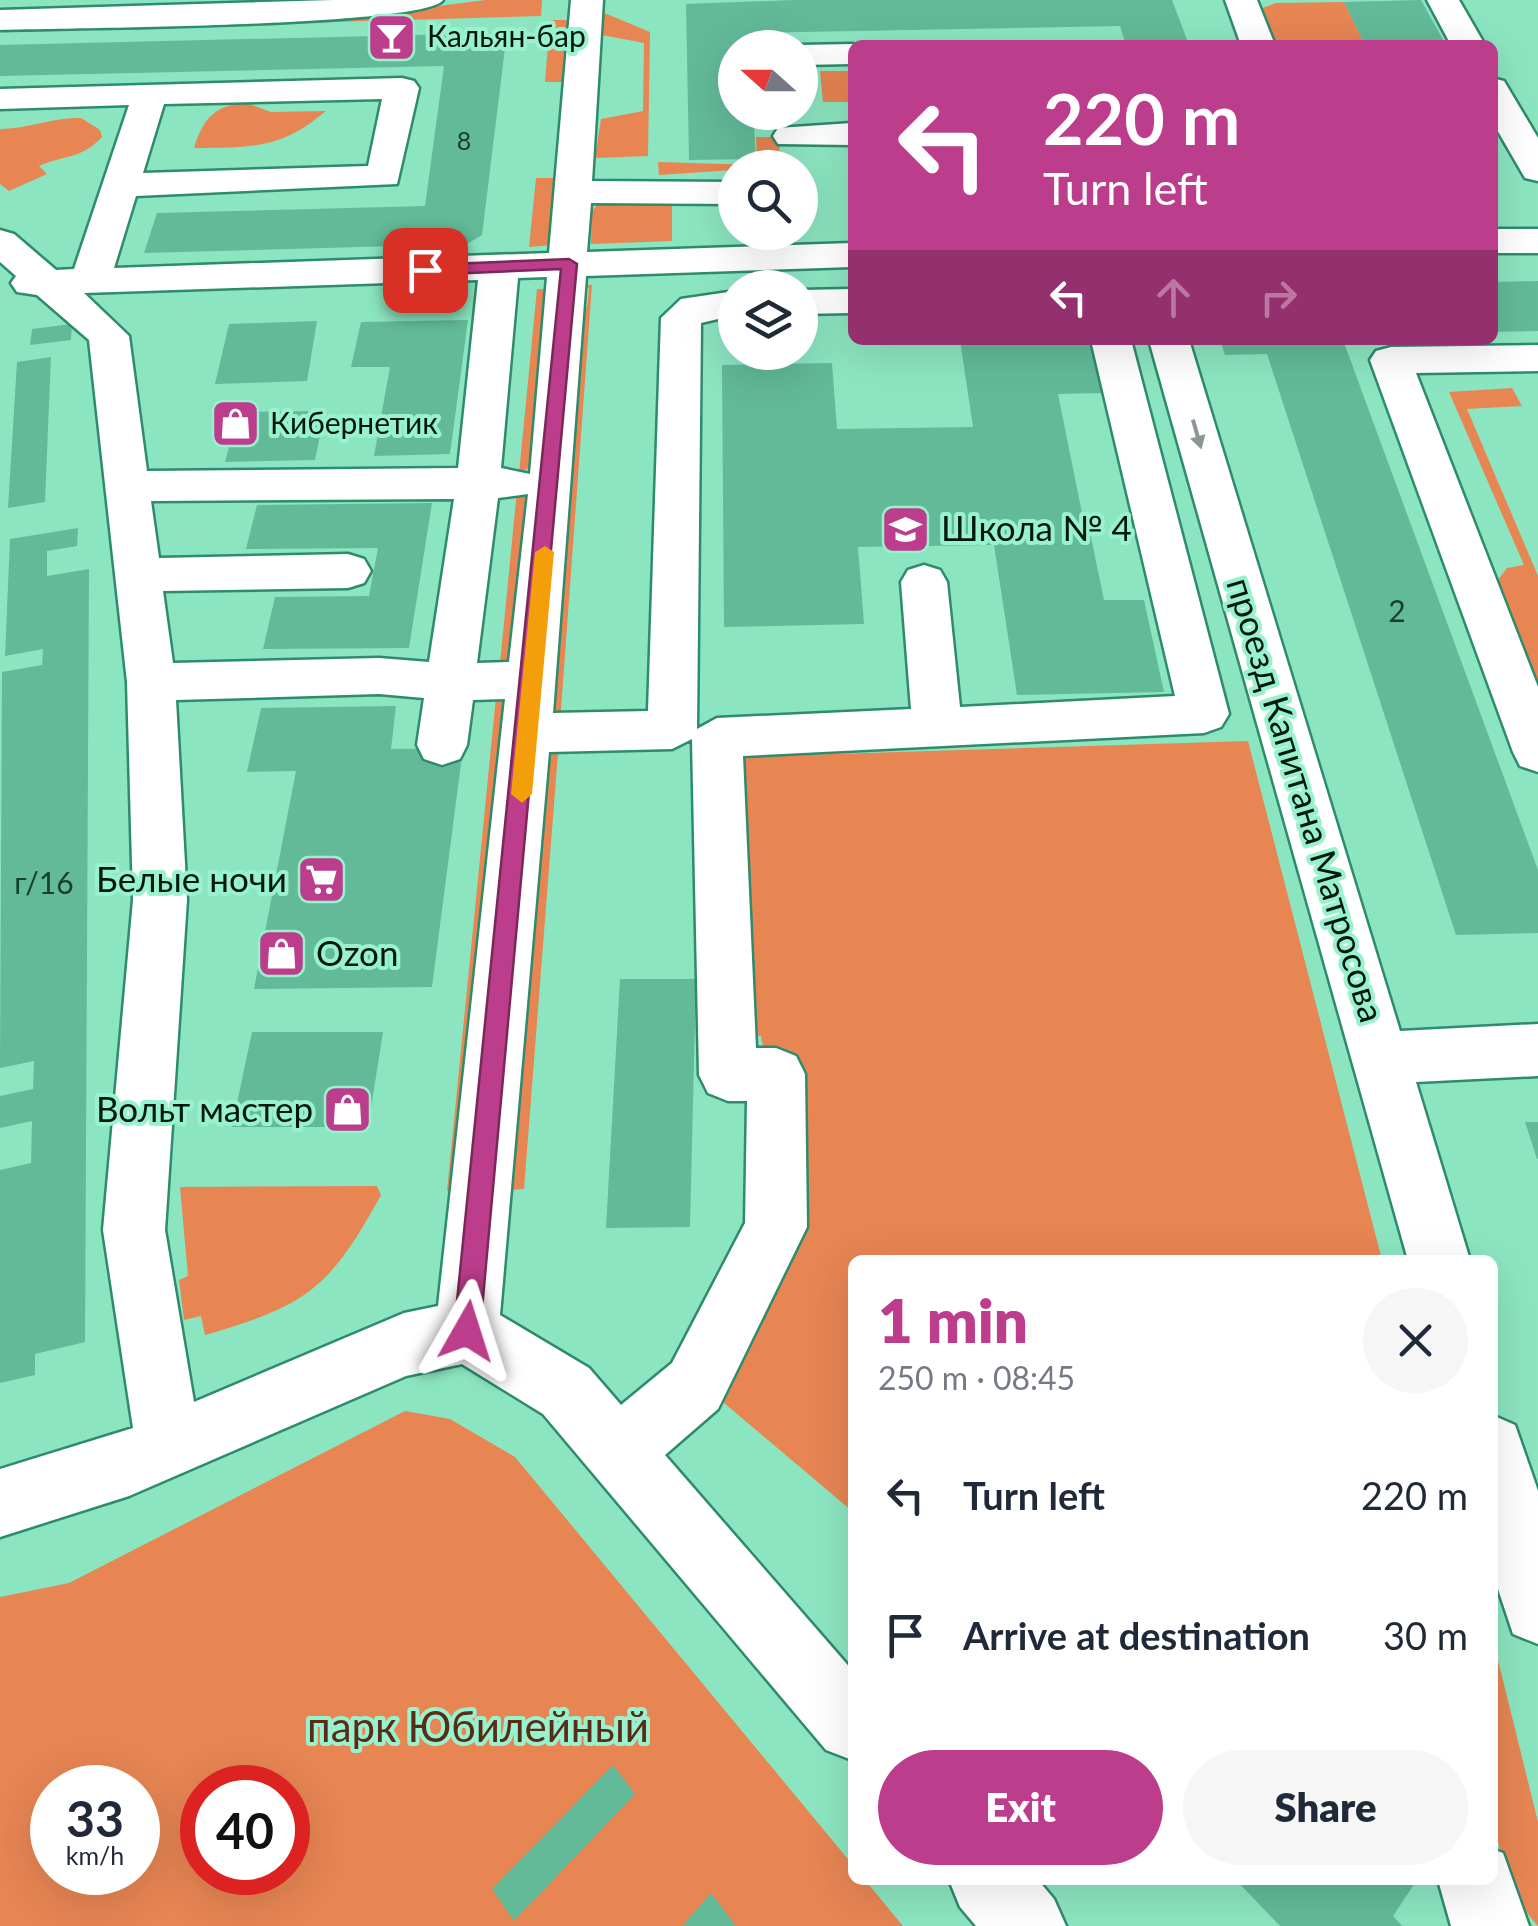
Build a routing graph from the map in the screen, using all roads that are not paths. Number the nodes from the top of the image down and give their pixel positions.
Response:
1 (427, 0) edge
2 (587, 0) edge
3 (1240, 0) edge
4 (1443, 0) edge
5 (362, 4) edge
6 (118, 8) edge
7 (0, 20) edge
8 (1256, 40) edge
9 (1465, 40) edge
10 (848, 54) edge
11 (818, 55) edge
12 (150, 94) junction
13 (0, 98) edge
14 (1498, 102) edge
15 (848, 134) edge
16 (791, 139) edge
17 (1527, 172) edge
18 (121, 185) junction
19 (573, 192) junction
20 (718, 193) edge
21 (1538, 241) edge
22 (0, 242) edge
23 (1498, 242) edge
24 (818, 246) edge
25 (718, 250) edge
26 (848, 254) edge
27 (569, 264) junction
28 (499, 268) junction
29 (70, 282) junction
30 (0, 284) edge
31 (848, 301) edge
32 (818, 302) edge
33 (718, 305) edge
34 (1112, 345) edge
35 (1171, 345) edge
36 (1538, 358) edge
37 (551, 482) junction
38 (478, 483) junction
39 (1212, 483) junction
40 (129, 486) junction
41 (1147, 486) junction
42 (348, 570) dead end
43 (139, 575) junction
44 (924, 582) dead end
45 (532, 680) junction
46 (151, 682) junction
47 (450, 682) junction
48 (936, 727) junction
49 (528, 734) junction
50 (694, 734) junction
51 (442, 745) dead end
52 (1538, 752) edge
53 (1538, 1050) edge
54 (1382, 1058) junction
55 (1438, 1255) edge
56 (467, 1331) junction
57 (169, 1446) junction
58 (618, 1452) junction
59 (1498, 1491) edge
60 (0, 1502) edge
61 (1503, 1526) edge
62 (1538, 1609) edge
63 (848, 1719) edge
64 (991, 1885) edge
65 (1478, 1885) edge
66 (1027, 1926) edge
67 (1490, 1926) edge

1 - 5 street
2 - 19 street
3 - 8 street
4 - 9 street
5 - 6 street
6 - 7 street
10 - 11 street
12 - 13 street
12 - 18 street
12 - 18 street
14 - 17 street
15 - 16 street
18 - 29 street
19 - 20 street
19 - 27 street
21 - 23 street
22 - 29 street
24 - 26 street
25 - 27 street
27 - 28 street
27 - 37 street
28 - 29 street
28 - 38 street
29 - 30 street
29 - 40 street
31 - 32 street
33 - 50 street
34 - 41 street
35 -> 39 street, проезд Капитана Матросова
36 - 52 street
37 - 38 street
37 - 45 street
38 - 40 street
38 - 47 street
39 - 41 street
39 - 54 street, проезд Капитана Матросова
40 - 43 street
41 - 48 street
42 - 43 street
43 - 46 street
44 - 48 street
45 - 47 street
45 - 49 street
46 - 47 street
46 - 57 street
47 - 51 street
48 - 50 street
49 - 50 street
49 - 56 street
50 - 58 street
53 - 54 street
54 - 55 street, проезд Капитана Матросова
56 - 57 street
56 - 58 street
57 - 60 street
58 - 63 street
59 - 61 street
61 - 62 street
64 - 66 street
65 - 67 street

